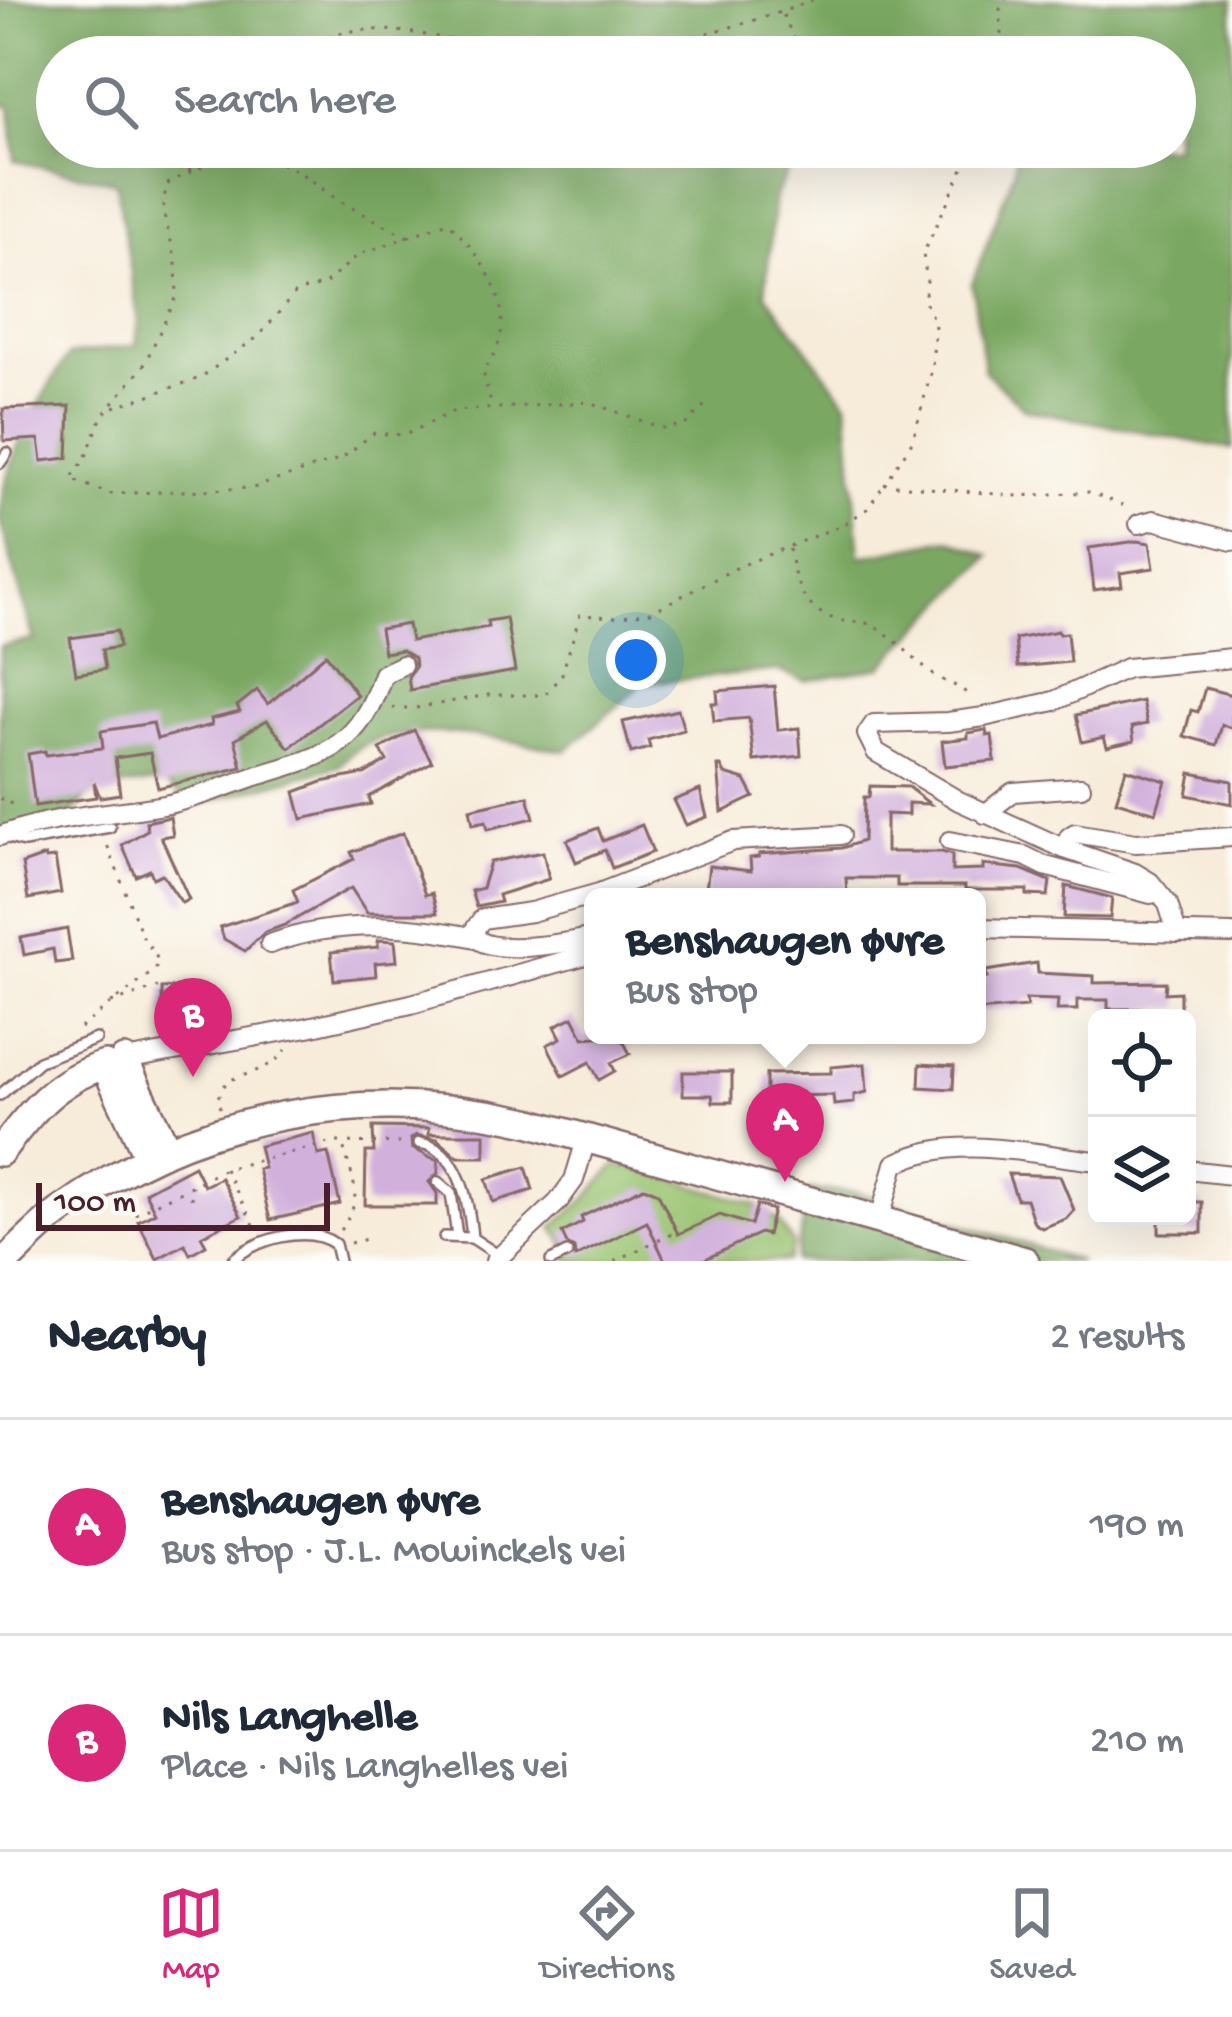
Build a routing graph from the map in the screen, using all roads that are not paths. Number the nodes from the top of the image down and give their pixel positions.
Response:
1 (1147, 522) road end
2 (1232, 541) edge
3 (1232, 658) edge
4 (402, 665) dead end
5 (1081, 788) dead end
6 (985, 814) junction
7 (106, 828) road end
8 (1, 835) edge
9 (842, 835) dead end
10 (1232, 837) edge
11 (950, 841) dead end
12 (1065, 849) junction
13 (611, 888) edge
14 (1156, 890) junction
15 (584, 897) edge
16 (986, 928) edge
17 (1177, 933) junction
18 (1232, 934) edge
19 (476, 938) junction
20 (584, 939) edge
21 (270, 944) dead end
22 (584, 955) edge
23 (108, 1054) junction
24 (0, 1095) edge
25 (587, 1137) junction
26 (419, 1143) road end
27 (0, 1152) edge
28 (157, 1154) junction
29 (1088, 1161) edge
30 (1196, 1171) edge
31 (1232, 1174) edge
32 (438, 1182) dead end
33 (880, 1218) junction
34 (444, 1237) dead end
35 (458, 1237) junction
36 (472, 1238) junction
37 (567, 1253) dead end
38 (496, 1258) edge
39 (6, 1261) edge
40 (232, 1261) edge
41 (339, 1261) edge
42 (551, 1261) edge
43 (1025, 1261) edge

1 - 2 street
3 - 6 street
4 - 8 street
5 - 6 street
6 - 12 street
7 - 8 lane
9 - 13 street
10 - 12 street
11 - 14 street
12 - 14 street
14 - 17 street
15 - 19 street
16 - 17 street
17 - 18 street
19 - 20 street
19 - 21 street
22 - 23 street
23 - 24 lane
23 - 27 main road
23 - 28 main road
25 - 28 main road
25 - 33 main road
25 - 38 street
26 - 36 lane
28 - 39 main road
29 - 33 street
30 - 31 street
32 - 35 lane
33 - 43 main road
34 - 35 lane
35 - 36 lane
36 - 38 lane
37 - 42 lane
40 - 41 lane

